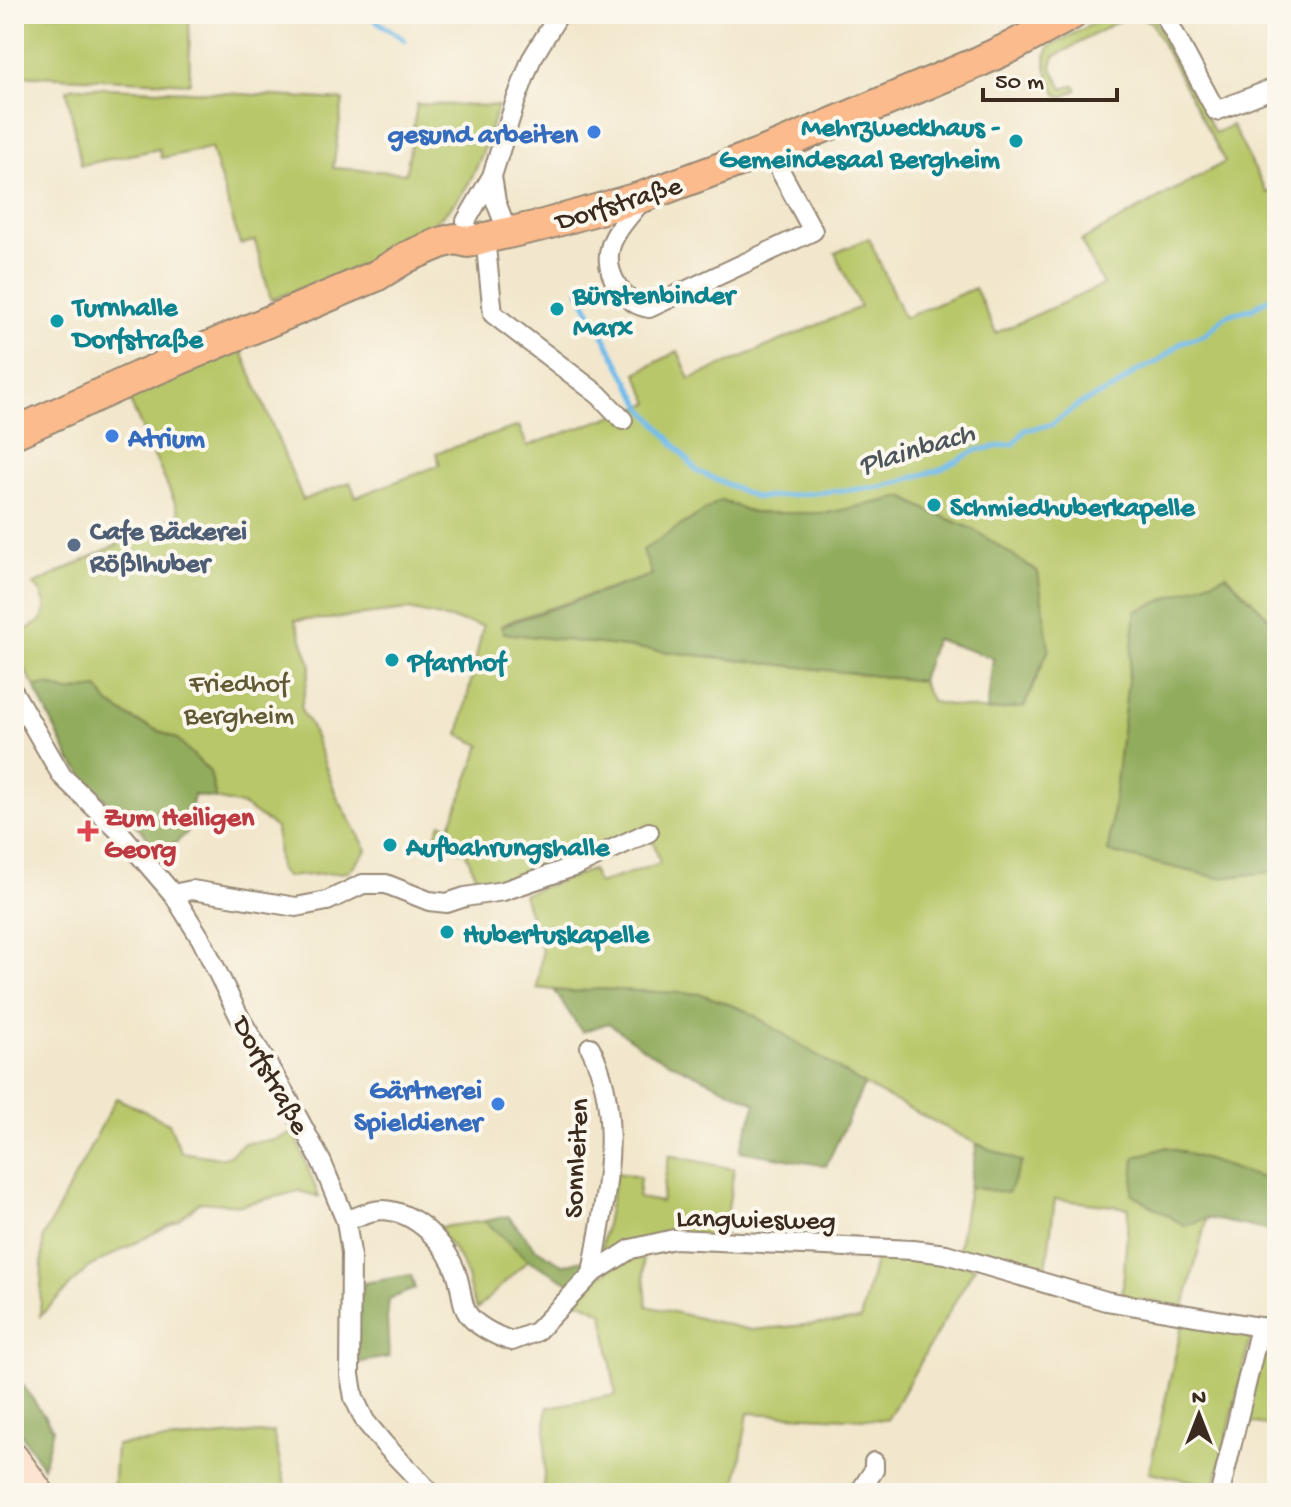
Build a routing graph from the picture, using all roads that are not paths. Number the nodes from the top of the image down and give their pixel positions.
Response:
1 (559, 14) edge
2 (1072, 14) edge
3 (1164, 14) edge
4 (1277, 87) edge
5 (769, 150) junction
6 (492, 176) junction
7 (645, 196) junction
8 (487, 238) junction
9 (623, 420) dead end
10 (14, 433) edge
11 (14, 693) edge
12 (649, 832) dead end
13 (173, 894) junction
14 (590, 1047) dead end
15 (346, 1221) junction
16 (592, 1274) junction
17 (1268, 1327) edge
18 (14, 1456) edge
19 (874, 1462) dead end
20 (41, 1493) edge
21 (431, 1493) edge
22 (859, 1493) edge
23 (1220, 1493) edge

1 - 6 street
2 - 5 main road, Dorfstraße
3 - 4 street
5 - 7 main road, Dorfstraße
5 - 7 street
6 - 8 street
6 - 8 street
7 - 8 main road, Dorfstraße
8 - 9 street
8 - 10 main road, Dorfstraße
11 - 13 street, Dorfstraße
12 - 13 street
13 - 15 street, Dorfstraße
14 - 16 street, Sonnleiten
15 - 16 street, Langwiesweg
15 - 21 street, Dorfstraße
16 - 17 street, Langwiesweg
17 - 23 street, Langwiesweg
18 - 20 main road
19 - 22 street

